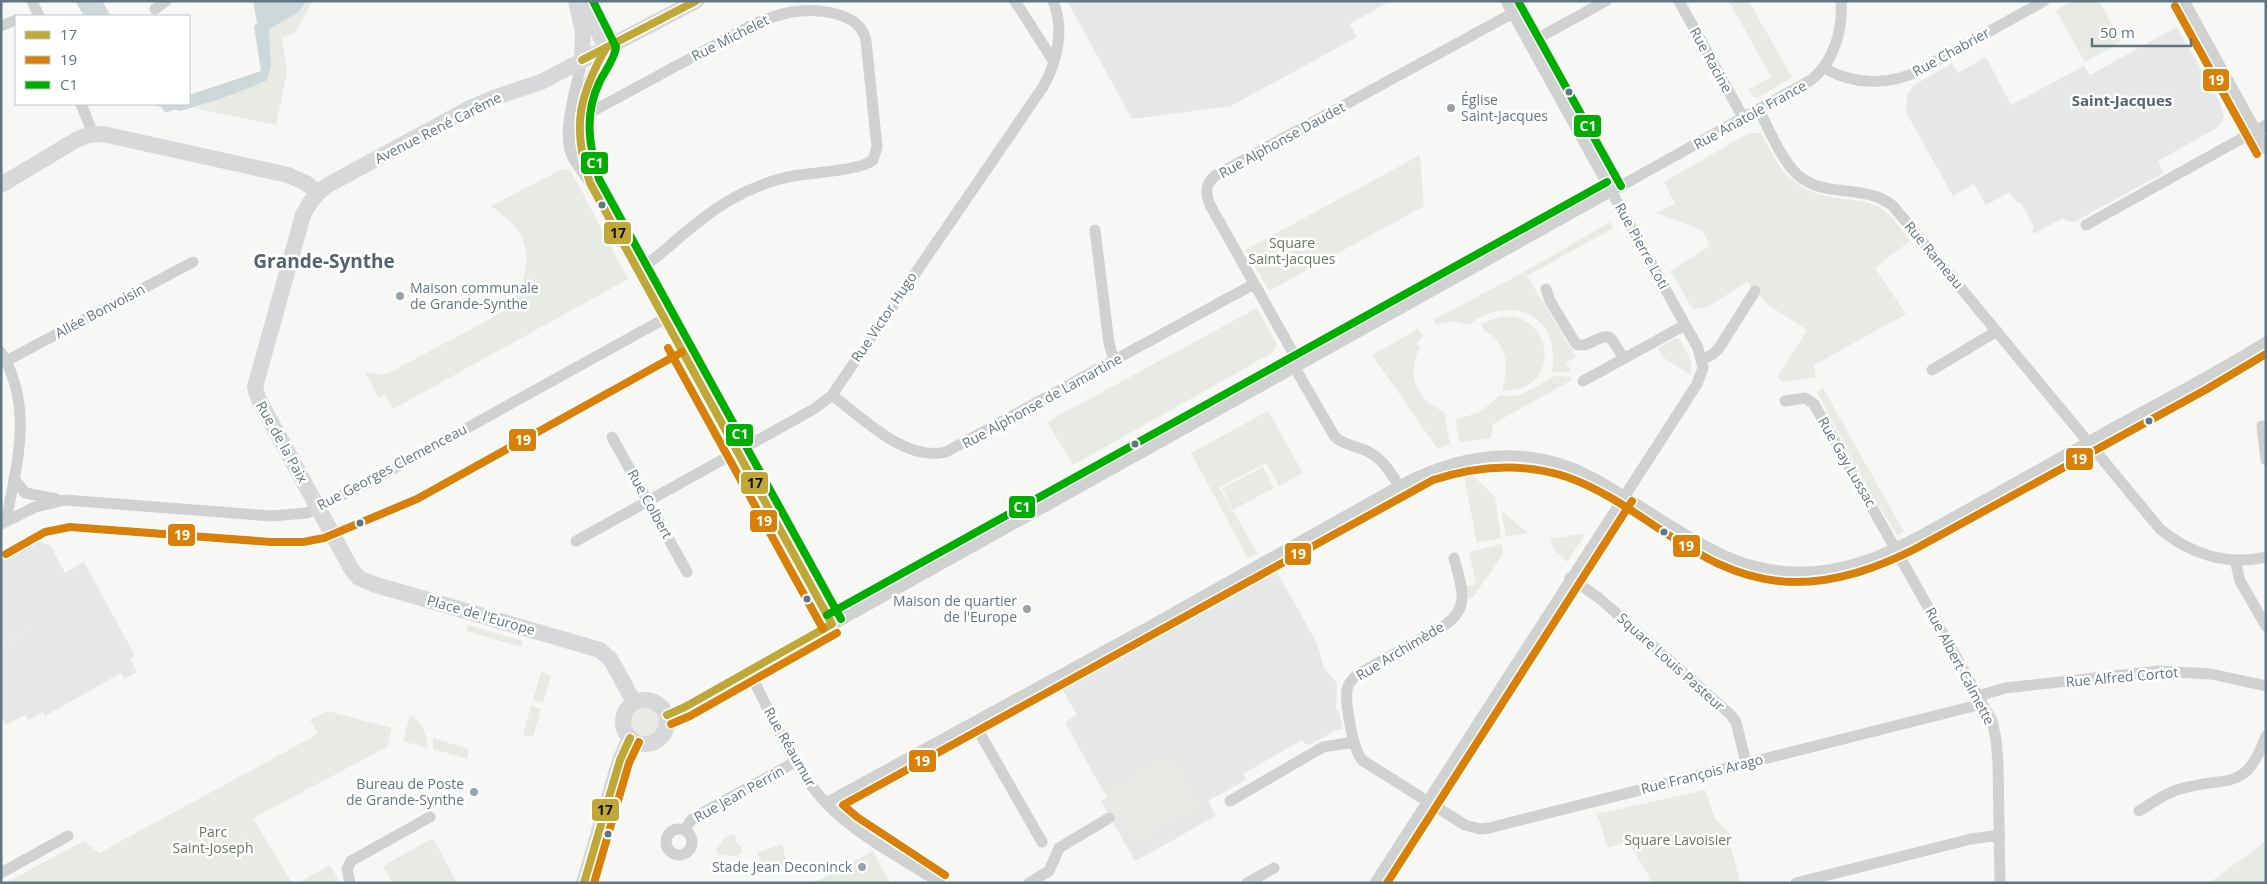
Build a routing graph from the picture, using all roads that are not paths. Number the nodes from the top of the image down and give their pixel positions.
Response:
1 (32, 1) edge
2 (166, 1) edge
3 (576, 1) edge
4 (582, 1) edge
5 (696, 1) edge
6 (1015, 1) edge
7 (1053, 1) edge
8 (1506, 1) edge
9 (1606, 1) edge
10 (1679, 1) edge
11 (1841, 1) edge
12 (2044, 1) edge
13 (2184, 1) edge
14 (155, 9) dead end
15 (1513, 13) junction
16 (35, 15) edge
17 (15, 20) edge
18 (1, 26) edge
19 (1529, 43) junction
20 (606, 48) junction
21 (582, 60) junction
22 (1054, 62) junction
23 (1824, 68) junction
24 (81, 105) edge
25 (1759, 110) junction
26 (575, 117) junction
27 (1744, 119) junction
28 (2261, 127) edge
29 (93, 134) junction
30 (2266, 149) edge
31 (1, 185) edge
32 (1612, 191) junction
33 (317, 192) junction
34 (2086, 225) dead end
35 (1095, 230) dead end
36 (193, 262) dead end
37 (638, 270) junction
38 (1254, 284) junction
39 (1546, 289) dead end
40 (1755, 291) dead end
41 (664, 319) junction
42 (1685, 325) junction
43 (1997, 331) junction
44 (2264, 346) edge
45 (4, 356) edge
46 (1624, 358) junction
47 (1702, 360) junction
48 (1114, 362) junction
49 (1298, 367) junction
50 (1932, 370) dead end
51 (1583, 381) dead end
52 (832, 395) junction
53 (1785, 401) dead end
54 (2262, 426) dead end
55 (612, 437) dead end
56 (2088, 442) junction
57 (738, 452) junction
58 (2266, 460) edge
59 (14, 478) junction
60 (1399, 486) junction
61 (1624, 496) junction
62 (65, 500) junction
63 (648, 501) junction
64 (318, 508) junction
65 (4, 523) edge
66 (328, 526) joint
67 (576, 541) dead end
68 (1895, 547) junction
69 (2266, 557) edge
70 (1454, 558) dead end
71 (2235, 560) junction
72 (687, 572) dead end
73 (1570, 578) junction
74 (832, 624) junction
75 (2266, 626) edge
76 (749, 671) junction
77 (2266, 686) edge
78 (1980, 700) junction
79 (634, 702) junction
80 (666, 716) junction
81 (974, 723) junction
82 (2266, 736) edge
83 (630, 738) junction
84 (1354, 742) junction
85 (797, 761) junction
86 (1746, 763) junction
87 (1230, 801) dead end
88 (1427, 801) junction
89 (826, 803) junction
90 (2139, 811) dead end
91 (430, 817) dead end
92 (1109, 818) dead end
93 (684, 830) dead end
94 (2000, 835) junction
95 (68, 836) dead end
96 (1042, 842) dead end
97 (1274, 868) dead end
98 (1, 873) edge
99 (350, 883) edge
100 (584, 883) edge
101 (940, 883) edge
102 (1029, 883) edge
103 (1248, 883) edge
104 (1374, 883) edge
105 (1796, 883) edge
106 (2000, 883) edge

1 - 16 street
2 - 14 street
3 - 21 street
4 - 20 street
5 - 20 street, Avenue René Carême
6 - 22 street
7 - 22 street, Rue Victor Hugo
8 - 15 street, Rue Pierre Loti
9 - 19 street
10 - 27 street, Rue Racine
11 - 23 street, Rue Anatole France
12 - 23 street, Rue Chabrier
13 - 28 street
15 - 19 street, Rue Pierre Loti
15 - 38 street, Rue Alphonse Daudet
17 - 18 street
19 - 32 street, Rue Pierre Loti
20 - 21 street, Avenue René Carême
20 - 26 street
21 - 26 street
21 - 33 street, Avenue René Carême
22 - 52 street, Rue Victor Hugo
23 - 25 street, Rue Anatole France
24 - 29 street
25 - 27 street, Rue Anatole France
25 - 43 street, Rue Rameau
26 - 37 street
26 - 37 street, Rue Michelet
27 - 32 street, Rue Anatole France
28 - 30 street
28 - 34 street
29 - 31 street
29 - 33 street
32 - 42 street, Rue Pierre Loti
32 - 49 street, Rue Anatole France
33 - 64 street, Rue de la Paix
35 - 48 street
36 - 45 street, Allée Bonvoisin
37 - 41 street
38 - 48 street, Rue Alphonse de Lamartine
38 - 49 street, Rue Alphonse Daudet
39 - 46 street
40 - 47 street
41 - 57 street
41 - 64 street, Rue Georges Clemenceau
42 - 46 street
42 - 47 street, Rue Pierre Loti
43 - 50 street
43 - 56 street, Rue Rameau
44 - 56 street
45 - 59 street
46 - 51 street
47 - 61 street
48 - 52 street, Rue Alphonse de Lamartine
49 - 60 street, Rue Alphonse Daudet
49 - 74 street, Rue Anatole France
52 - 57 street, Rue Victor Hugo
53 - 68 street, Rue Gay Lussac
54 - 58 street
55 - 63 street, Rue Colbert
56 - 68 street
56 - 71 street, Rue Rameau
57 - 63 street, Rue Victor Hugo
57 - 74 street
59 - 62 street, Rue Georges Clemenceau
59 - 65 street
60 - 61 street
60 - 81 street
61 - 68 street
61 - 73 street
62 - 64 street, Rue Georges Clemenceau
62 - 65 street, Rue Georges Clemenceau
63 - 67 street, Rue Victor Hugo
63 - 72 street, Rue Colbert
64 - 66 street, Rue de la Paix
66 - 79 street, Place de l'Europe
68 - 78 street, Rue Albert Calmette
69 - 71 street, Rue Rameau
70 - 84 street, Rue Archimède
71 - 75 street
73 - 86 street, Square Louis Pasteur
73 - 88 street
74 - 76 street, Rue Anatole France
76 - 80 street, Rue Anatole France
76 - 85 street, Rue Réaumur
77 - 78 street, Rue Alfred Cortot
78 - 86 street, Rue François Arago
78 - 94 street, Rue Albert Calmette
79 - 80 street
79 - 83 street
80 - 83 street
81 - 89 street
81 - 96 street
82 - 90 street
83 - 100 street
84 - 87 street
84 - 88 street, Rue Archimède
85 - 89 street, Rue Réaumur
85 - 93 street, Rue Jean Perrin
86 - 88 street, Rue François Arago
88 - 104 street
89 - 101 street, Rue Réaumur
91 - 99 street
92 - 102 street
94 - 105 street
94 - 106 street, Rue Albert Calmette
95 - 98 street
97 - 103 street

